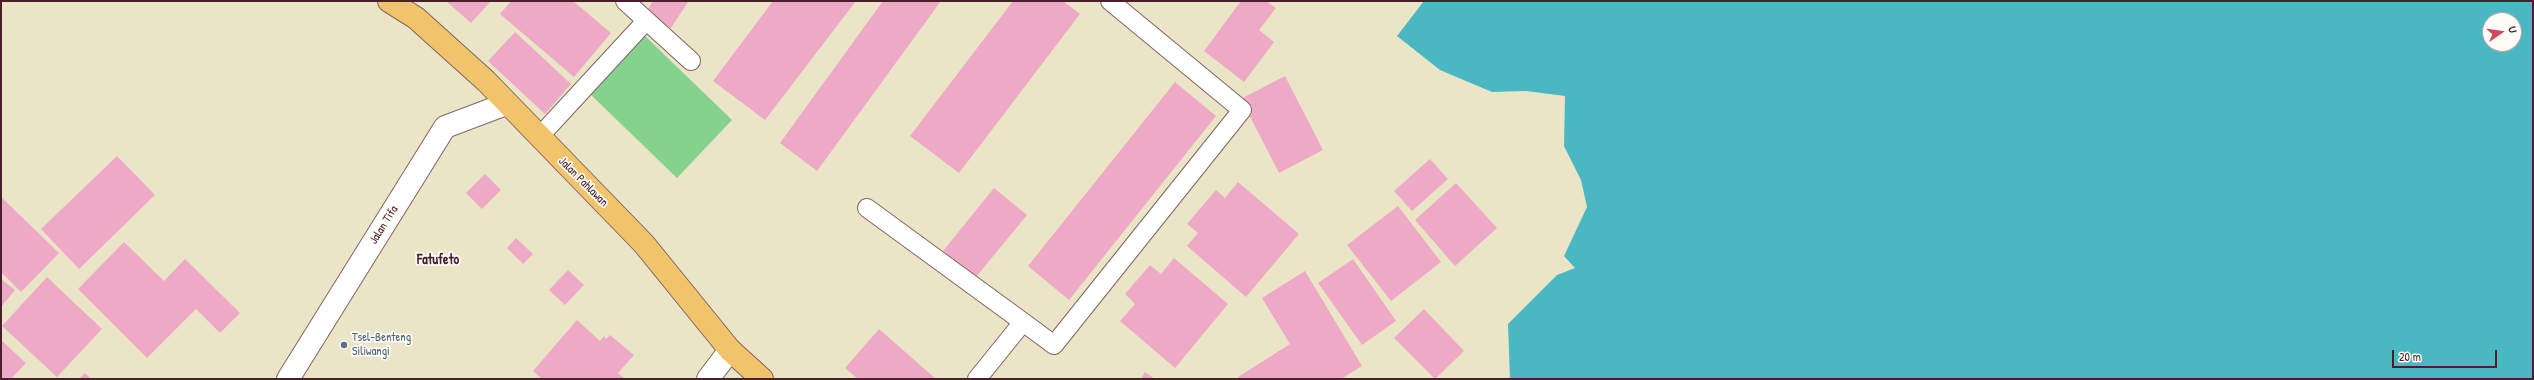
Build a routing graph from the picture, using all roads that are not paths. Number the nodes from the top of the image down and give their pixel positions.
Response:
1 (389, 1) edge
2 (625, 1) edge
3 (1110, 1) edge
4 (646, 21) junction
5 (691, 62) dead end
6 (506, 104) junction
7 (539, 137) junction
8 (867, 208) dead end
9 (1023, 322) junction
10 (730, 350) junction
11 (288, 379) edge
12 (708, 379) edge
13 (762, 379) edge
14 (977, 379) edge

1 - 6 highway, Jalan Pahlawan
2 - 4 lane
3 - 9 lane
4 - 5 lane
4 - 7 lane
6 - 7 highway, Jalan Pahlawan
6 - 11 street, Jalan Tifa
7 - 10 highway, Jalan Pahlawan
8 - 9 lane
9 - 14 lane
10 - 12 street
10 - 13 highway, Jalan Pahlawan

